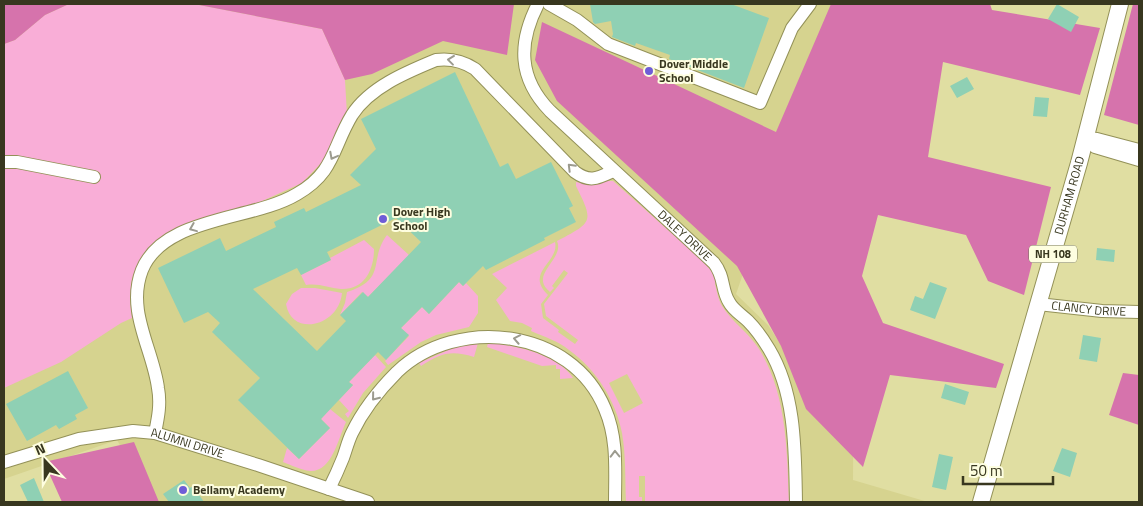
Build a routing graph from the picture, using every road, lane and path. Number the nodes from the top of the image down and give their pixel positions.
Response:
1 (538, 4) edge
2 (548, 4) edge
3 (810, 4) edge
4 (1120, 4) edge
5 (1086, 138) junction
6 (1139, 150) edge
7 (1139, 160) edge
8 (4, 162) edge
9 (613, 171) junction
10 (94, 177) dead end
11 (1038, 304) junction
12 (1139, 312) edge
13 (155, 433) junction
14 (4, 462) edge
15 (329, 489) junction
16 (368, 502) edge
17 (615, 502) edge
18 (796, 502) edge
19 (981, 502) edge

1 - 9 street, DALEY DRIVE
2 - 3 street
4 - 5 main road, DURHAM ROAD / NH 108
5 - 6 street
5 - 7 street
5 - 11 main road, DURHAM ROAD / NH 108
8 - 10 street
9 -> 13 street
9 - 18 street, DALEY DRIVE
11 - 12 street, CLANCY DRIVE
11 - 19 main road, DURHAM ROAD / NH 108
13 - 14 street, ALUMNI DRIVE
13 - 15 street, ALUMNI DRIVE
15 - 16 street, ALUMNI DRIVE
17 -> 15 street

